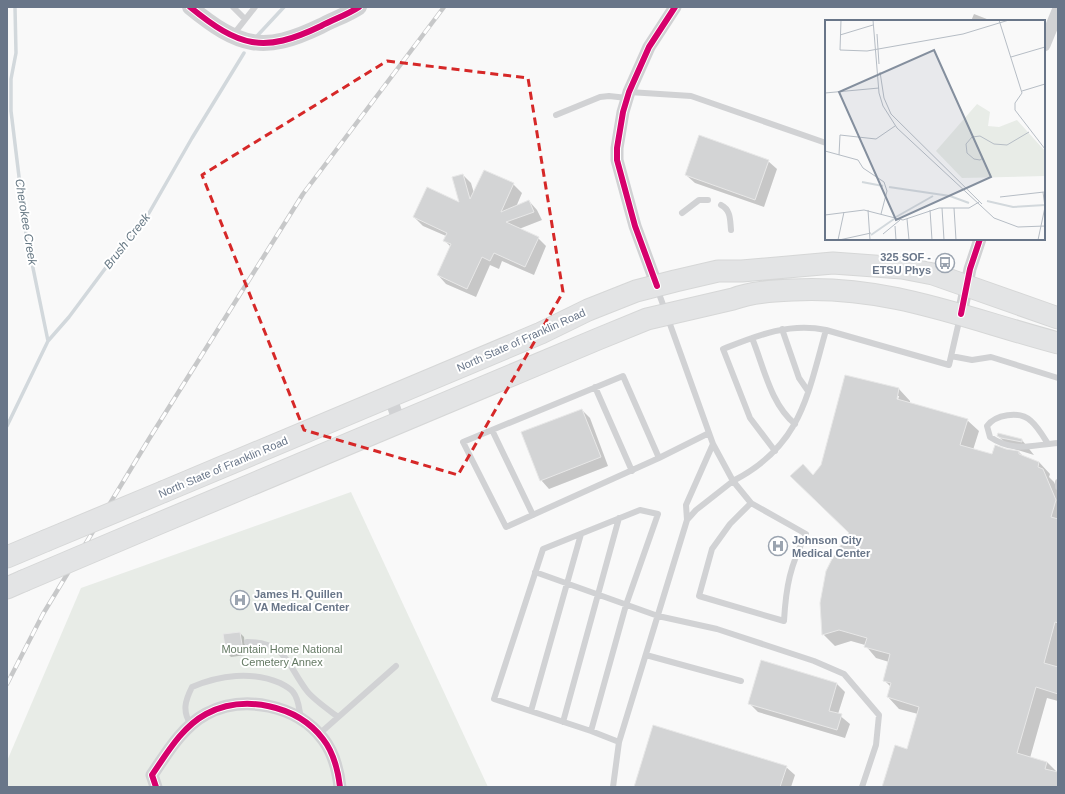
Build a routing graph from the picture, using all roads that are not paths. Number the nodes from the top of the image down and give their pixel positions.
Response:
1 (190, 7) edge
2 (233, 7) edge
3 (254, 7) edge
4 (359, 7) edge
5 (675, 7) edge
6 (1058, 11) edge
7 (244, 18) junction
8 (232, 36) junction
9 (1045, 43) edge
10 (628, 95) junction
11 (556, 115) dead end
12 (825, 143) edge
13 (708, 200) dead end
14 (721, 205) dead end
15 (682, 213) dead end
16 (731, 230) dead end
17 (980, 240) edge
18 (967, 285) junction
19 (656, 286) junction
20 (666, 314) junction
21 (961, 314) junction
22 (1058, 318) edge
23 (782, 329) junction
24 (826, 330) junction
25 (752, 338) junction
26 (1058, 343) edge
27 (951, 356) junction
28 (1058, 378) edge
29 (595, 388) junction
30 (808, 391) junction
31 (390, 396) junction
32 (399, 422) junction
33 (795, 424) junction
34 (492, 430) junction
35 (709, 433) junction
36 (1058, 443) edge
37 (713, 444) junction
38 (1048, 444) junction
39 (775, 451) junction
40 (660, 458) junction
41 (632, 471) junction
42 (733, 481) junction
43 (1058, 482) edge
44 (1058, 487) edge
45 (751, 503) junction
46 (533, 515) junction
47 (619, 518) junction
48 (687, 520) junction
49 (581, 534) junction
50 (7, 557) edge
51 (534, 572) junction
52 (15, 584) edge
53 (566, 584) junction
54 (598, 595) junction
55 (626, 605) junction
56 (658, 616) junction
57 (247, 642) dead end
58 (646, 655) junction
59 (396, 666) dead end
60 (740, 680) dead end
61 (531, 711) junction
62 (338, 717) junction
63 (301, 720) junction
64 (563, 722) junction
65 (191, 724) junction
66 (591, 731) junction
67 (318, 735) junction
68 (619, 742) junction
69 (156, 787) edge
70 (340, 787) edge
71 (613, 787) edge
72 (862, 787) edge

1 - 8 street
2 - 7 lane
3 - 7 lane
4 - 8 street
5 - 10 street
6 - 9 street
7 - 8 lane
10 - 11 lane
10 - 12 lane
10 - 19 street
13 - 15 lane
14 - 16 lane
17 - 18 street
18 - 19 highway, North State of Franklin Road
18 - 21 street
18 - 22 highway, North State of Franklin Road
19 - 20 lane
19 - 31 highway, North State of Franklin Road
20 - 21 highway
20 - 32 highway
20 - 35 lane
21 - 26 highway
21 - 27 lane
23 - 24 lane
23 - 25 lane
23 - 30 lane
24 - 27 lane
24 - 30 lane
25 - 33 lane
25 - 39 lane
27 - 28 lane
29 - 34 lane
29 - 40 lane
29 - 41 lane
30 - 33 lane
31 - 32 street
31 - 50 highway, North State of Franklin Road, bridge
32 - 52 highway, bridge
33 - 39 lane
34 - 46 lane
34 - 46 lane
35 - 37 lane
35 - 40 lane
36 - 38 lane
37 - 42 lane
37 - 48 lane
38 - 38 lane
39 - 42 lane
40 - 41 lane
41 - 46 lane
42 - 45 lane
42 - 48 lane
43 - 44 lane
45 - 45 lane
47 - 49 lane
47 - 54 lane
47 - 55 lane
48 - 56 lane
49 - 51 lane
49 - 53 lane
51 - 53 lane
51 - 61 lane
53 - 54 lane
53 - 61 lane
54 - 55 lane
54 - 64 lane
55 - 56 lane
55 - 66 lane
56 - 58 lane
56 - 72 lane
57 - 62 lane
58 - 60 lane
58 - 68 lane
59 - 62 lane
61 - 64 lane
62 - 67 lane
63 - 65 street
63 - 65 lane
63 - 67 street
64 - 66 lane
65 - 69 street
66 - 68 lane
67 - 70 street
68 - 71 lane

